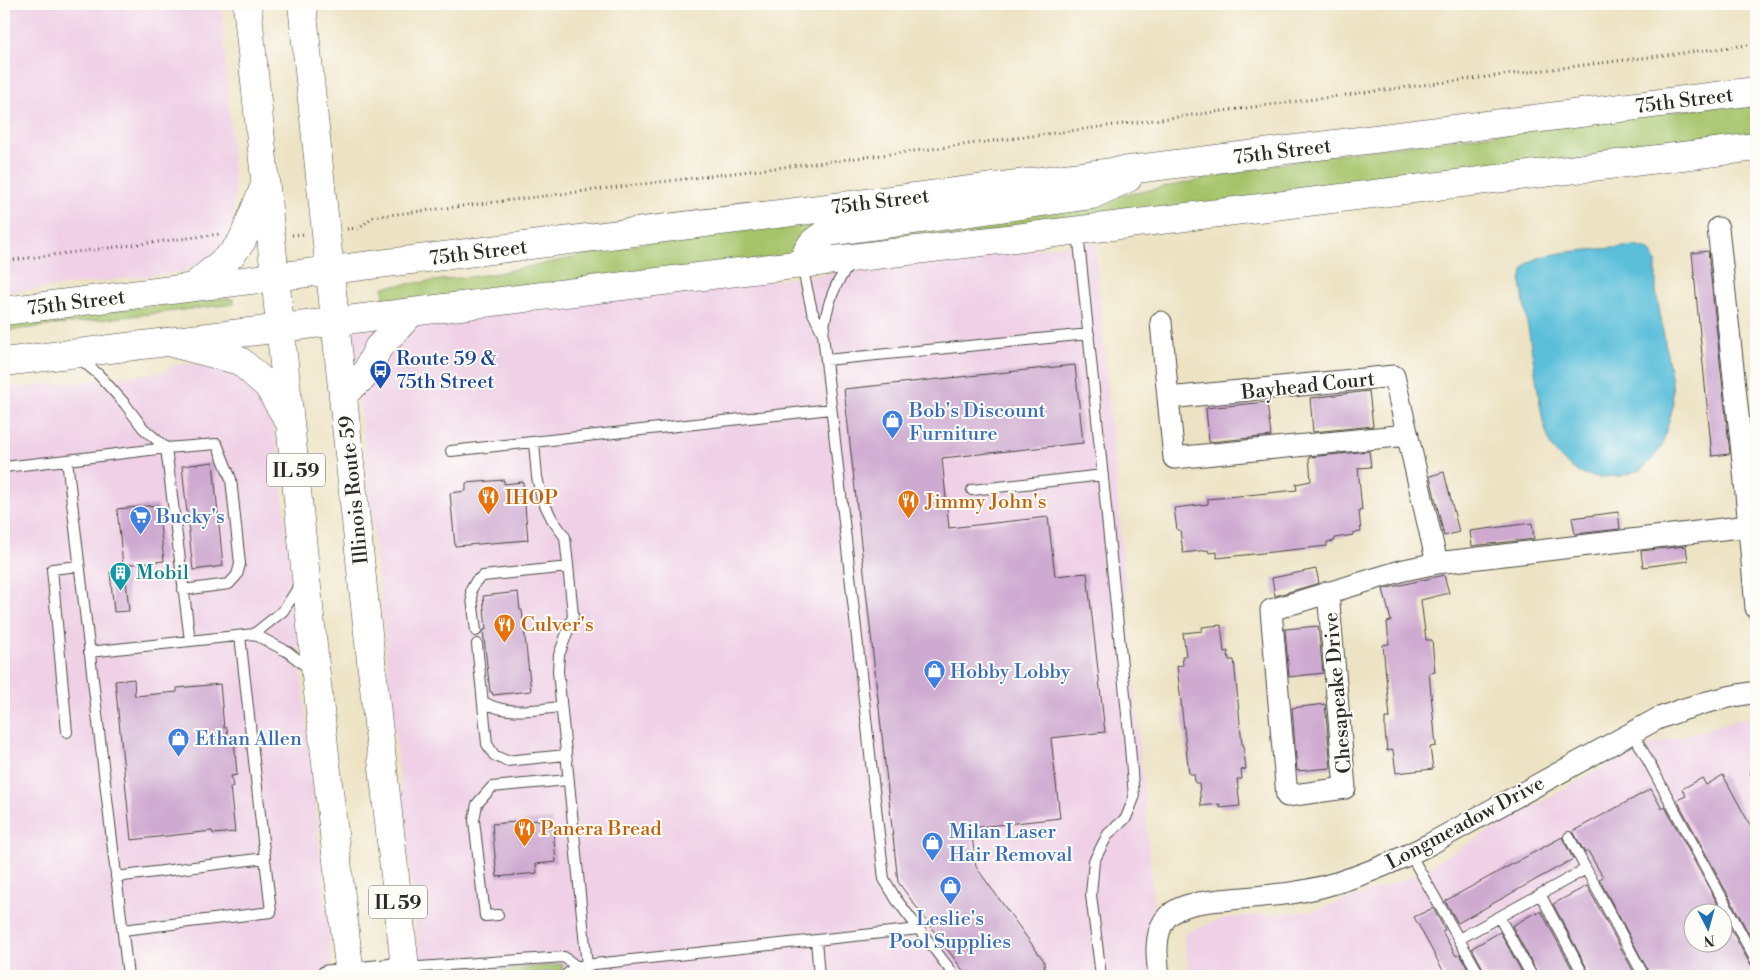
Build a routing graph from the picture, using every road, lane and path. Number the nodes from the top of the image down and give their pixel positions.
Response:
1 (247, 4) edge
2 (302, 4) edge
3 (1756, 44) edge
4 (1756, 91) edge
5 (1756, 146) edge
6 (1150, 168) junction
7 (266, 181) junction
8 (360, 228) dead end
9 (1718, 228) dead end
10 (1078, 231) junction
11 (226, 238) dead end
12 (856, 258) junction
13 (4, 260) edge
14 (801, 265) junction
15 (331, 271) junction
16 (276, 277) junction
17 (193, 287) junction
18 (4, 311) edge
19 (411, 313) junction
20 (335, 321) junction
21 (1161, 322) dead end
22 (281, 328) junction
23 (823, 334) junction
24 (1089, 334) junction
25 (168, 342) junction
26 (74, 354) junction
27 (826, 360) junction
28 (4, 362) edge
29 (343, 394) junction
30 (1168, 398) junction
31 (831, 409) junction
32 (291, 424) junction
33 (1408, 434) junction
34 (534, 443) junction
35 (166, 448) junction
36 (451, 451) dead end
37 (67, 460) junction
38 (4, 467) edge
39 (1750, 470) edge
40 (1103, 475) junction
41 (972, 490) dead end
42 (1752, 525) edge
43 (1437, 563) junction
44 (304, 564) junction
45 (79, 566) junction
46 (568, 567) junction
47 (184, 590) junction
48 (1328, 592) junction
49 (1756, 608) edge
50 (476, 631) dead end
51 (254, 634) junction
52 (240, 636) junction
53 (190, 641) junction
54 (477, 644) dead end
55 (89, 652) junction
56 (316, 675) junction
57 (1756, 692) edge
58 (484, 702) junction
59 (561, 708) junction
60 (1632, 731) junction
61 (67, 732) dead end
62 (566, 755) junction
63 (568, 780) junction
64 (1569, 837) dead end
65 (1410, 854) junction
66 (265, 858) junction
67 (1586, 869) junction
68 (116, 876) junction
69 (1540, 894) junction
70 (498, 914) dead end
71 (1499, 917) junction
72 (919, 929) junction
73 (123, 930) junction
74 (1459, 939) junction
75 (816, 940) junction
76 (1756, 961) edge
77 (581, 965) junction
78 (405, 972) edge
79 (343, 975) edge
80 (128, 976) edge
81 (565, 976) edge
82 (588, 976) edge
83 (820, 976) edge
84 (953, 976) edge
85 (1101, 976) edge
86 (1159, 976) edge
87 (1480, 976) edge
88 (1532, 976) edge
89 (1584, 976) edge
90 (1644, 976) edge

1 - 7 main road, IL 59
2 - 15 main road, Illinois Route 59 / IL 59
3 - 8 path
4 - 6 main road, 75th Street
5 - 10 main road
6 - 14 main road
6 - 15 main road, 75th Street
7 - 16 main road, IL 59
7 - 17 main road
9 - 39 street
10 - 12 main road
10 - 24 lane
11 - 13 path
12 - 14 main road
12 - 23 lane
14 - 19 main road
14 - 23 lane
15 - 16 main road, 75th Street
15 - 20 main road, Illinois Route 59 / IL 59
16 - 17 main road, 75th Street
16 - 22 main road, IL 59
17 - 18 main road, 75th Street
19 - 20 main road
19 - 29 main road
20 - 22 main road
20 - 29 main road, Illinois Route 59 / IL 59
21 - 30 street
22 - 25 main road
22 - 32 main road, IL 59
23 - 27 lane
24 - 27 lane
24 - 40 lane
25 - 26 main road
25 - 32 main road
26 - 28 main road
26 - 35 lane
27 - 31 lane
29 - 78 main road, Illinois Route 59 / IL 59
30 - 33 street, Bayhead Court
30 - 33 street
31 - 34 lane
31 - 72 lane
32 - 44 main road, IL 59
33 - 43 street, Bayhead Court
34 - 36 lane
34 - 46 lane
35 - 37 lane
35 - 47 lane
35 - 47 lane
37 - 38 lane
37 - 45 lane
39 - 42 street
40 - 41 lane
40 - 85 lane
42 - 43 street, Chesapeake Drive
42 - 49 street
43 - 48 street, Chesapeake Drive
44 - 51 lane
44 - 56 main road, IL 59
45 - 55 lane
45 - 61 lane
46 - 50 lane
46 - 59 lane
47 - 53 lane
48 - 48 street, Chesapeake Drive
51 - 52 lane
51 - 56 lane
52 - 53 lane
52 - 66 lane
53 - 55 lane
54 - 58 lane
55 - 68 lane
56 - 79 main road, IL 59
57 - 60 street, Longmeadow Drive
58 - 59 lane
58 - 62 lane
59 - 62 lane
60 - 65 street, Longmeadow Drive
60 - 76 lane
62 - 63 lane
63 - 70 lane
63 - 77 lane
64 - 67 lane
65 - 74 lane
65 - 86 street, Longmeadow Drive
66 - 68 lane
66 - 73 lane
67 - 69 lane
67 - 90 lane
68 - 73 lane
69 - 71 lane
69 - 89 lane
71 - 74 lane
71 - 88 lane
72 - 75 lane
72 - 84 lane
73 - 80 lane
74 - 87 lane
75 - 77 lane
75 - 83 lane
77 - 78 lane
77 - 81 lane
77 - 82 lane
78 - 79 street

